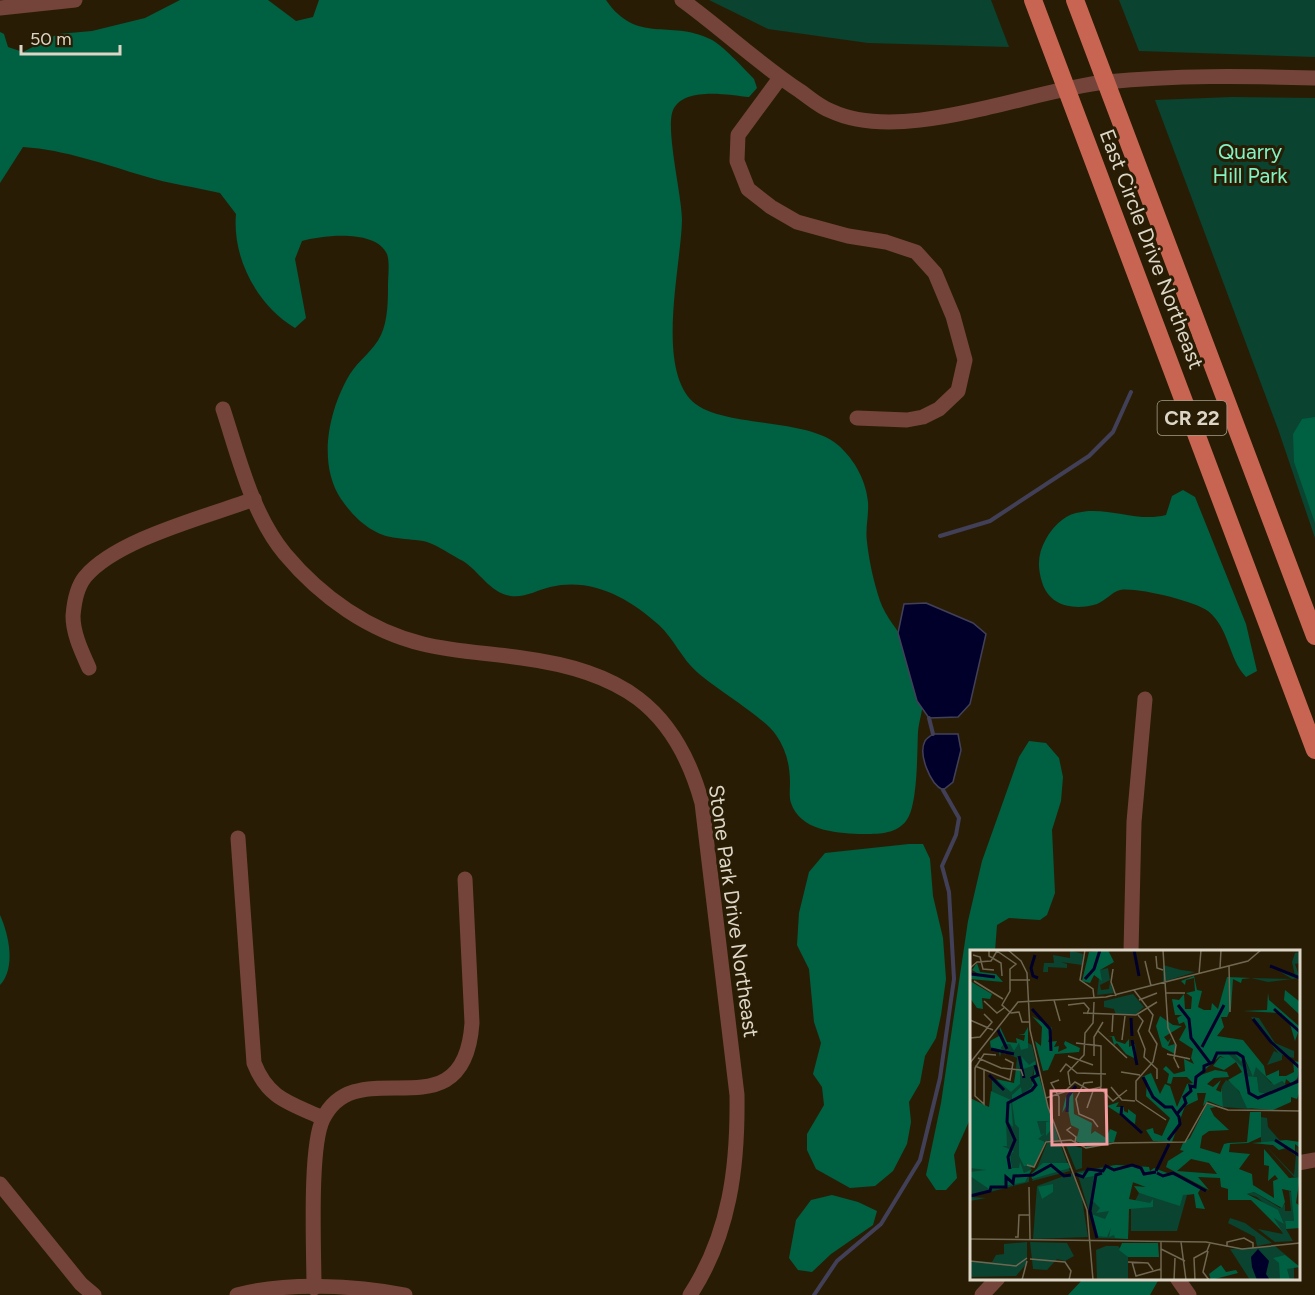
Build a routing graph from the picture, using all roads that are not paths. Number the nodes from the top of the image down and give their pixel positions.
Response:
1 (75, 0) edge
2 (682, 0) edge
3 (1034, 0) edge
4 (1075, 0) edge
5 (0, 8) edge
6 (780, 78) junction
7 (1315, 78) edge
8 (1106, 82) junction
9 (1066, 88) junction
10 (224, 409) dead end
11 (857, 418) dead end
12 (254, 499) junction
13 (1315, 636) edge
14 (89, 668) dead end
15 (1145, 699) dead end
16 (1315, 750) edge
17 (238, 838) dead end
18 (465, 879) dead end
19 (1131, 950) edge
20 (323, 1118) junction
21 (1315, 1160) edge
22 (1300, 1163) edge
23 (0, 1184) edge
24 (996, 1280) edge
25 (1179, 1280) edge
26 (314, 1288) junction
27 (94, 1295) edge
28 (237, 1295) edge
29 (405, 1295) edge
30 (690, 1295) edge
31 (982, 1295) edge
32 (1189, 1295) edge

1 - 5 street
2 - 6 street
3 - 9 main road, East Circle Drive Northeast / CR 22
4 - 8 main road, East Circle Drive Northeast / CR 22
6 - 9 street
6 - 11 street
7 - 8 street
8 - 9 street
8 - 13 main road, East Circle Drive Northeast / CR 22
9 - 16 main road, East Circle Drive Northeast / CR 22
10 - 12 street, Stone Park Drive Northeast
12 - 14 street
12 - 30 street, Stone Park Drive Northeast
15 - 19 street
17 - 20 street
18 - 20 street
20 - 26 street
21 - 22 street
23 - 27 street
24 - 31 street
25 - 32 street
26 - 28 street
26 - 29 street

